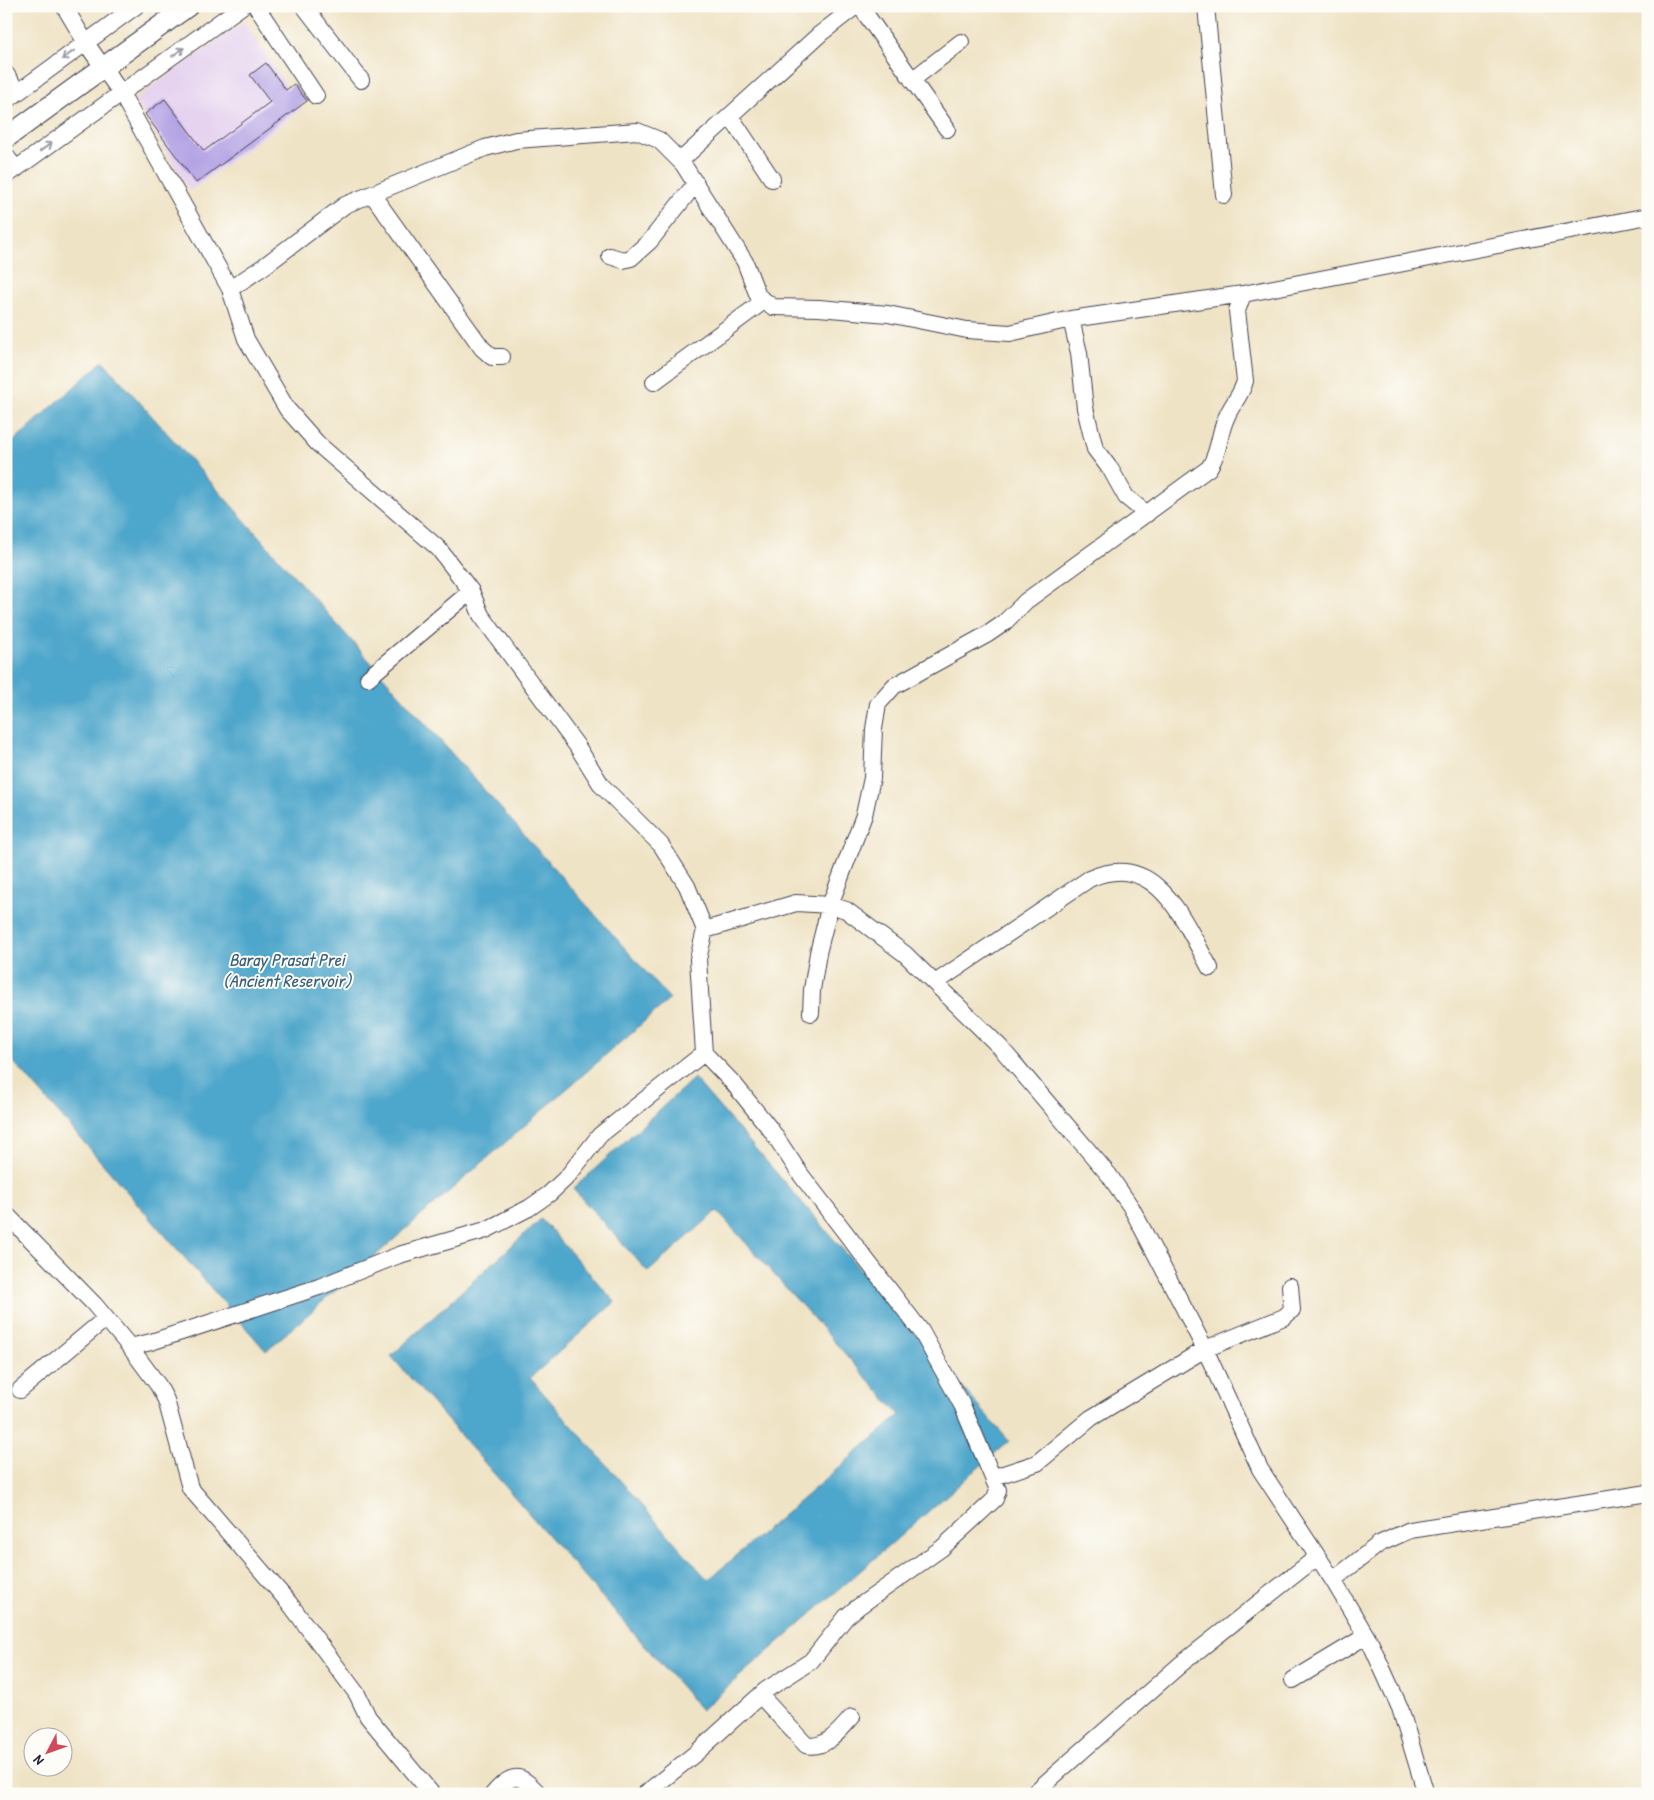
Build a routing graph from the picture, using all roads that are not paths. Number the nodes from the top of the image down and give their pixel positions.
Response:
1 (64, 6) edge
2 (136, 6) edge
3 (188, 6) edge
4 (242, 6) edge
5 (256, 6) edge
6 (304, 6) edge
7 (858, 6) edge
8 (1206, 6) edge
9 (961, 42) dead end
10 (86, 43) junction
11 (104, 67) junction
12 (6, 74) edge
13 (361, 80) dead end
14 (912, 80) junction
15 (121, 93) junction
16 (12, 96) edge
17 (316, 96) dead end
18 (730, 116) junction
19 (947, 129) dead end
20 (6, 138) edge
21 (680, 161) junction
22 (9, 167) edge
23 (772, 178) dead end
24 (696, 183) junction
25 (372, 194) junction
26 (1224, 194) dead end
27 (1648, 216) edge
28 (610, 256) dead end
29 (230, 289) junction
30 (1243, 294) junction
31 (764, 301) junction
32 (1071, 319) junction
33 (502, 357) dead end
34 (654, 382) dead end
35 (1147, 514) junction
36 (470, 591) junction
37 (368, 678) dead end
38 (830, 905) junction
39 (705, 930) junction
40 (1210, 968) dead end
41 (935, 983) junction
42 (811, 1013) dead end
43 (704, 1053) junction
44 (10, 1224) edge
45 (1290, 1286) dead end
46 (106, 1319) junction
47 (130, 1346) junction
48 (1205, 1349) junction
49 (20, 1390) dead end
50 (994, 1477) junction
51 (1648, 1494) edge
52 (1317, 1557) junction
53 (1333, 1580) junction
54 (1366, 1636) junction
55 (1293, 1680) dead end
56 (760, 1695) junction
57 (852, 1718) dead end
58 (432, 1794) edge
59 (493, 1794) edge
60 (538, 1794) edge
61 (645, 1794) edge
62 (1033, 1794) edge
63 (1426, 1794) edge

1 - 10 street
2 - 10 street
3 - 11 main road
15 -> 4 street
5 - 17 street
6 - 13 street
7 - 14 street
7 - 18 street
8 - 26 street
9 - 14 street
10 - 11 street
10 -> 16 street
11 - 15 street
11 - 20 main road
12 - 16 street
14 - 19 street
22 -> 15 street
15 - 29 street
18 - 21 street
18 - 23 street
21 - 24 street
21 - 25 street
24 - 28 street
24 - 31 street
25 - 29 street
25 - 33 street
27 - 30 street
29 - 36 street
30 - 32 street
30 - 35 street
31 - 32 street
31 - 34 street
32 - 35 street
35 - 38 street
36 - 37 street
36 - 39 street
38 - 39 street
38 - 41 street
38 - 42 street
39 - 43 street
40 - 41 street
41 - 48 street
43 - 47 street
43 - 50 street
44 - 46 street
45 - 48 street
46 - 47 street
46 - 49 street
47 - 58 street
48 - 50 street
48 - 52 street
50 - 56 street
51 - 53 street
52 - 53 street
52 - 62 street
53 - 54 street
54 - 55 street
54 - 63 street
56 - 57 street
56 - 61 street
59 - 60 street

